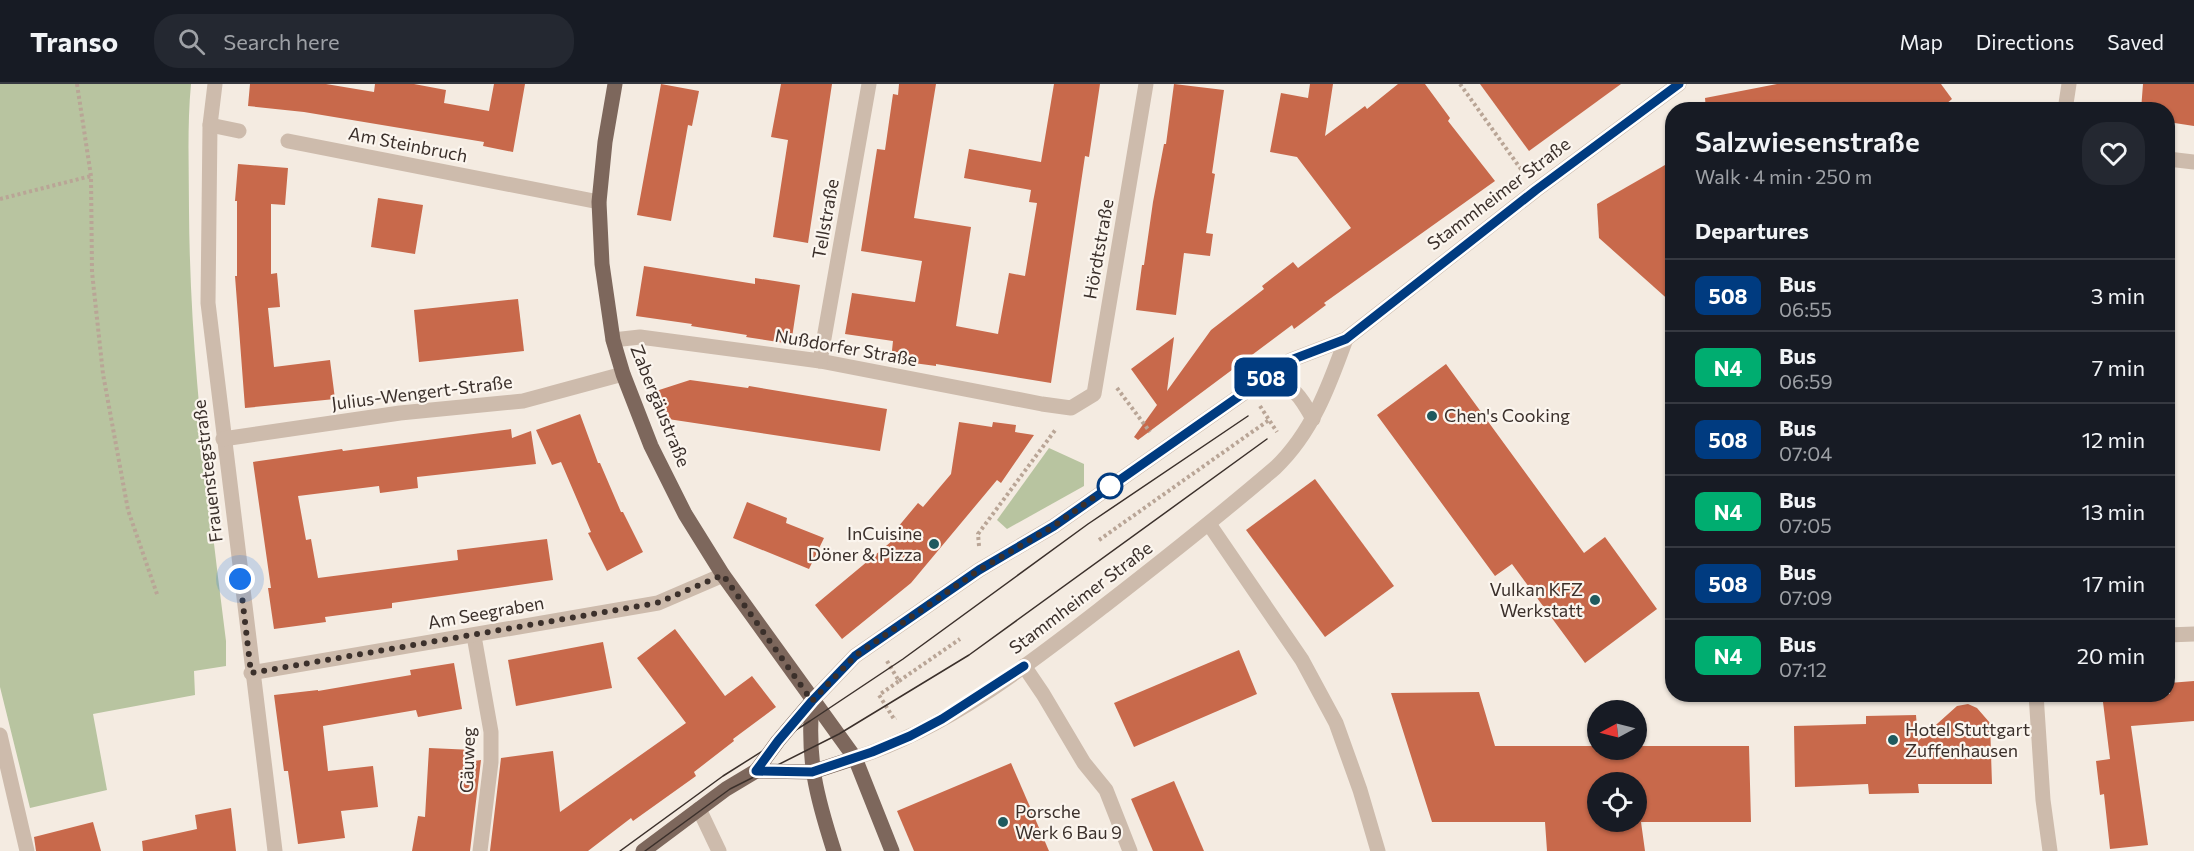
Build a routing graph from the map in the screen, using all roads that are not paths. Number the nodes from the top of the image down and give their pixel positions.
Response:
1 (215, 84) edge
2 (615, 84) edge
3 (869, 84) edge
4 (1146, 84) edge
5 (1679, 84) edge
6 (2069, 84) edge
7 (2066, 102) edge
8 (210, 125) junction
9 (239, 131) dead end
10 (288, 141) dead end
11 (2175, 160) edge
12 (2194, 162) edge
13 (599, 202) junction
14 (1346, 339) junction
15 (614, 340) junction
16 (820, 361) junction
17 (623, 374) junction
18 (1268, 376) junction
19 (1071, 408) joint
20 (1313, 419) junction
21 (223, 439) junction
22 (1209, 524) junction
23 (723, 575) junction
24 (2194, 634) edge
25 (2175, 635) edge
26 (474, 636) junction
27 (1024, 666) junction
28 (251, 673) junction
29 (812, 701) junction
30 (2037, 702) edge
31 (0, 735) edge
32 (855, 758) junction
33 (756, 771) junction
34 (812, 772) junction
35 (699, 808) junction
36 (27, 851) edge
37 (275, 851) edge
38 (480, 851) edge
39 (642, 851) edge
40 (719, 851) edge
41 (834, 851) edge
42 (892, 851) edge
43 (1130, 851) edge
44 (1378, 851) edge
45 (2050, 851) edge

1 - 8 street, Frauenstegstraße
2 - 13 main road, Zabergäustraße
3 - 16 street, Tellstraße
4 - 19 street, Hördtstraße
5 - 14 street, Stammheimer Straße
6 - 7 street
8 - 9 street
8 - 21 street, Frauenstegstraße
10 - 13 street, Am Steinbruch
11 - 12 street
13 - 15 main road, Zabergäustraße
14 - 18 street, Stammheimer Straße
14 - 20 street, Stammheimer Straße
15 - 16 street, Nußdorfer Straße
15 - 17 main road, Zabergäustraße
16 - 19 street, Nußdorfer Straße
17 - 21 street, Julius-Wengert-Straße
17 - 23 main road, Zabergäustraße
18 - 20 street
18 - 29 street, Stammheimer Straße
20 - 22 street, Stammheimer Straße
21 - 28 street, Frauenstegstraße
22 - 27 street, Stammheimer Straße
22 - 44 street
23 - 26 street, Am Seegraben
23 - 29 main road, Zabergäustraße
24 - 25 street
26 - 28 street, Am Seegraben
26 - 38 street, Gäuweg
27 - 32 street, Stammheimer Straße
27 - 43 street
28 - 37 street, Frauenstegstraße
29 - 32 main road, Zabergäustraße
29 - 33 main road, Stammheimer Straße
29 - 34 main road
30 - 45 street
31 - 36 street
32 - 34 main road, Stammheimer Straße
32 - 42 main road, Zabergäustraße
33 - 34 main road, Stammheimer Straße
33 - 35 main road, Stammheimer Straße
34 - 41 main road
35 - 39 main road, Stammheimer Straße
35 - 40 street

